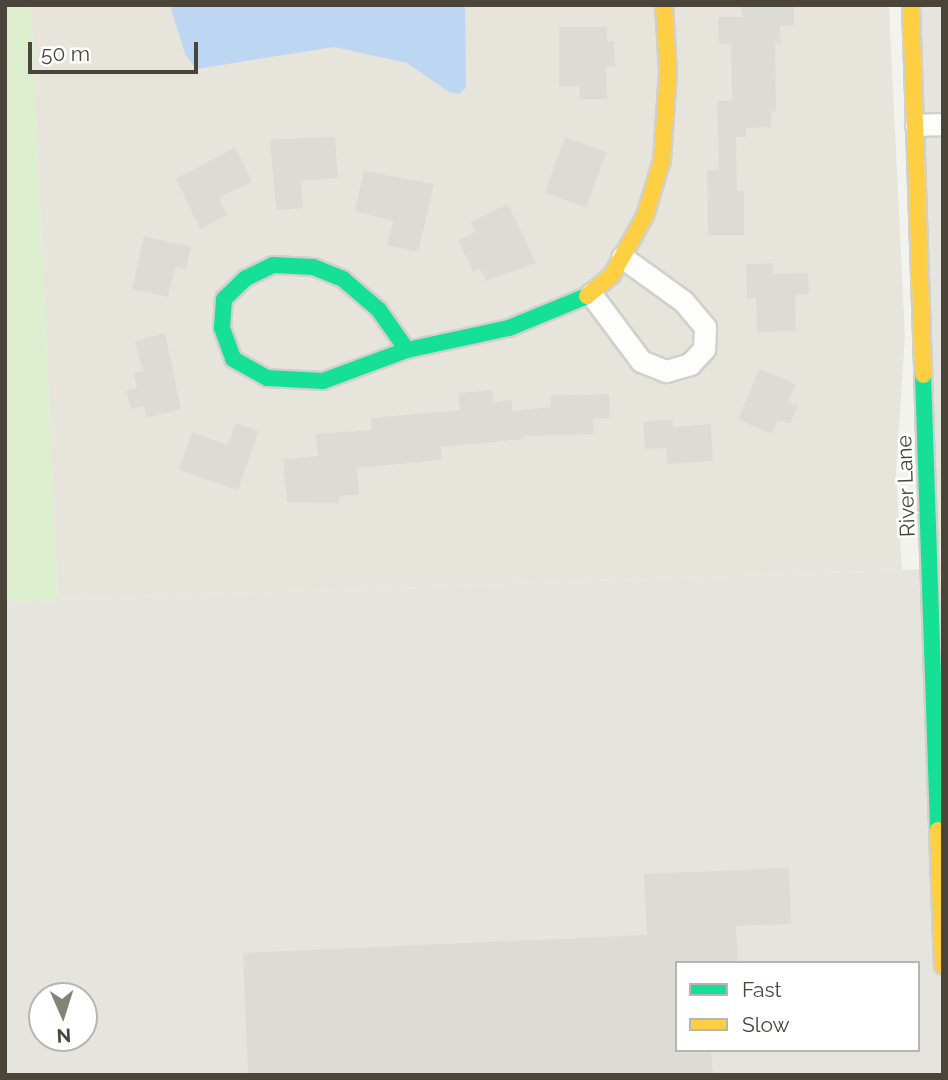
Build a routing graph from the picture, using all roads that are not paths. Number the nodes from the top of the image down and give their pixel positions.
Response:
1 (664, 5) edge
2 (911, 5) edge
3 (943, 124) edge
4 (916, 125) junction
5 (622, 257) junction
6 (591, 294) junction
7 (407, 350) junction
8 (941, 903) edge
9 (943, 966) edge

1 - 5 street
2 - 4 street, River Lane
3 - 4 street
4 - 8 street, River Lane
5 - 6 street
5 - 6 street
6 - 7 street
7 - 7 street
8 - 9 street, River Lane

